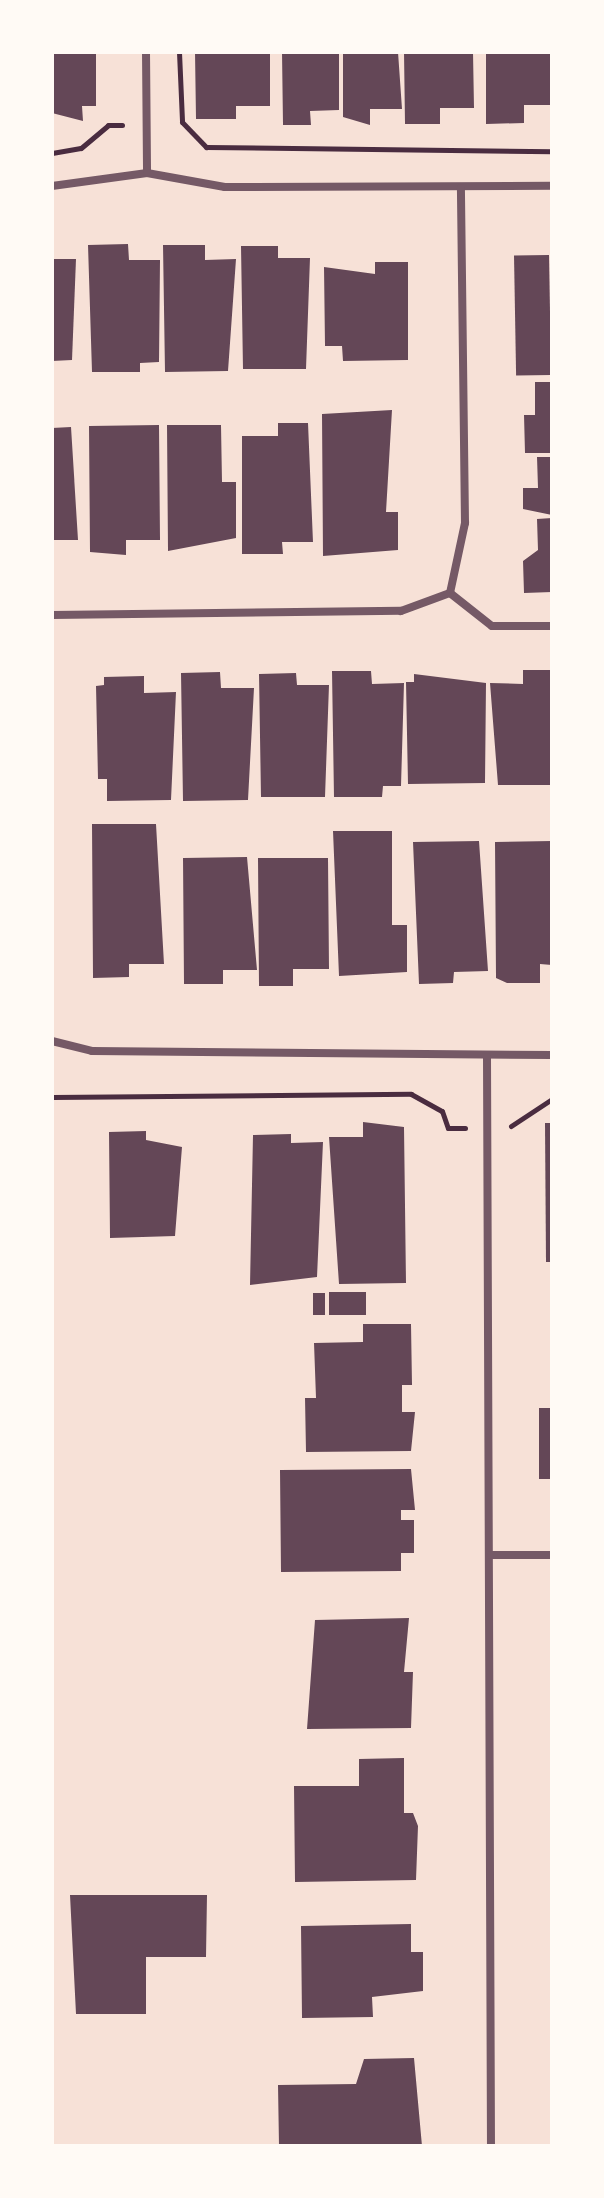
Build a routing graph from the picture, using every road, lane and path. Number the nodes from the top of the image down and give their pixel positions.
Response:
1 (146, 52) edge
2 (179, 52) edge
3 (182, 122) junction
4 (117, 125) dead end
5 (169, 126) dead end
6 (552, 151) edge
7 (52, 153) edge
8 (147, 173) junction
9 (52, 186) edge
10 (552, 186) edge
11 (461, 188) junction
12 (450, 593) junction
13 (52, 615) edge
14 (552, 626) edge
15 (52, 1041) edge
16 (552, 1055) edge
17 (487, 1057) junction
18 (52, 1097) edge
19 (552, 1099) edge
20 (512, 1126) dead end
21 (464, 1128) dead end
22 (491, 1555) junction
23 (552, 1555) edge
24 (491, 2146) edge

1 - 8 street
2 - 3 path
3 - 5 path
3 - 6 path
4 - 7 path
8 - 9 street
8 - 11 street
10 - 11 street
11 - 12 street
12 - 13 street
12 - 14 street
15 - 17 street
16 - 17 street
17 - 22 street
18 - 21 path
19 - 20 path
22 - 23 street
22 - 24 street

